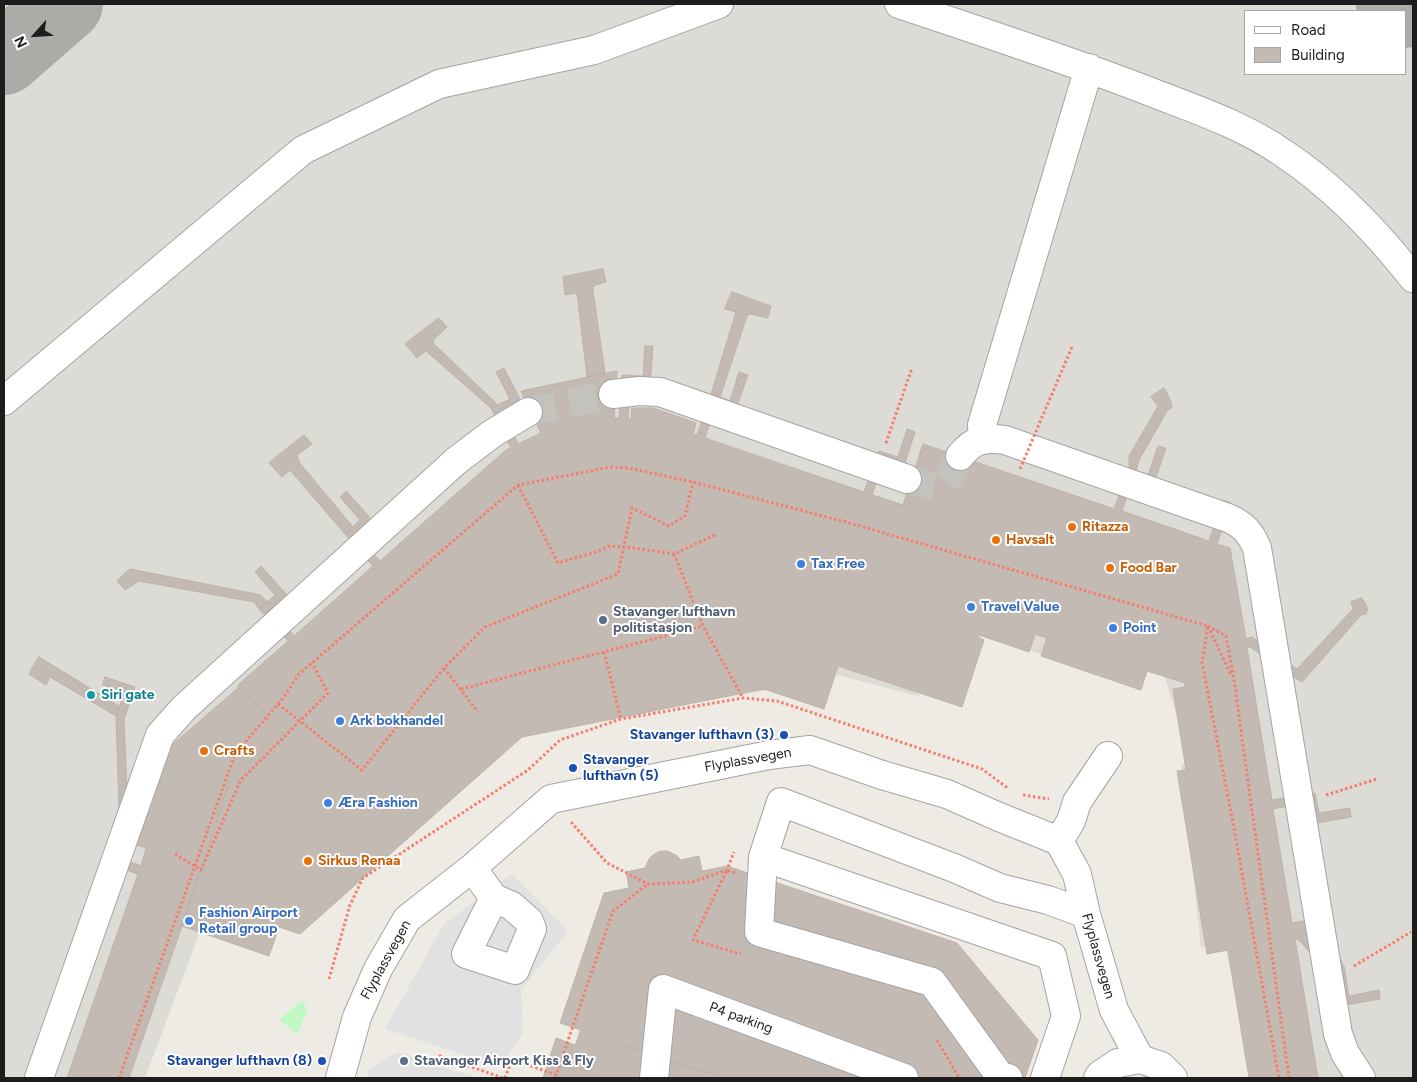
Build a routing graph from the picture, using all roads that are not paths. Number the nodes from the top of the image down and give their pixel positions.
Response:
1 (719, 4) edge
2 (900, 4) edge
3 (1089, 68) junction
4 (1413, 278) edge
5 (613, 394) tunnel mouth
6 (4, 402) edge
7 (528, 412) tunnel mouth
8 (983, 440) junction
9 (960, 456) tunnel mouth
10 (906, 478) tunnel mouth
11 (1108, 756) dead end
12 (1059, 841) junction
13 (763, 857) junction
14 (472, 868) junction
15 (494, 898) dead end
16 (1086, 914) junction
17 (1140, 1059) junction
18 (39, 1078) edge
19 (340, 1078) edge
20 (654, 1078) edge
21 (904, 1078) edge
22 (1008, 1078) edge
23 (1045, 1078) edge
24 (1098, 1078) edge
25 (1173, 1078) edge
26 (1361, 1078) edge

1 - 6 lane
2 - 3 lane
3 - 4 lane
3 - 8 lane
5 - 10 lane
7 - 18 lane
8 - 9 lane
8 - 26 lane
11 - 12 lane
12 - 14 lane, Flyplassvegen
12 - 16 lane, Flyplassvegen
13 - 16 lane
13 - 22 lane
13 - 23 lane
14 - 15 lane
14 - 19 lane, Flyplassvegen
16 - 17 lane, Flyplassvegen
17 - 24 lane
17 - 25 lane
20 - 21 lane, P4 parking

